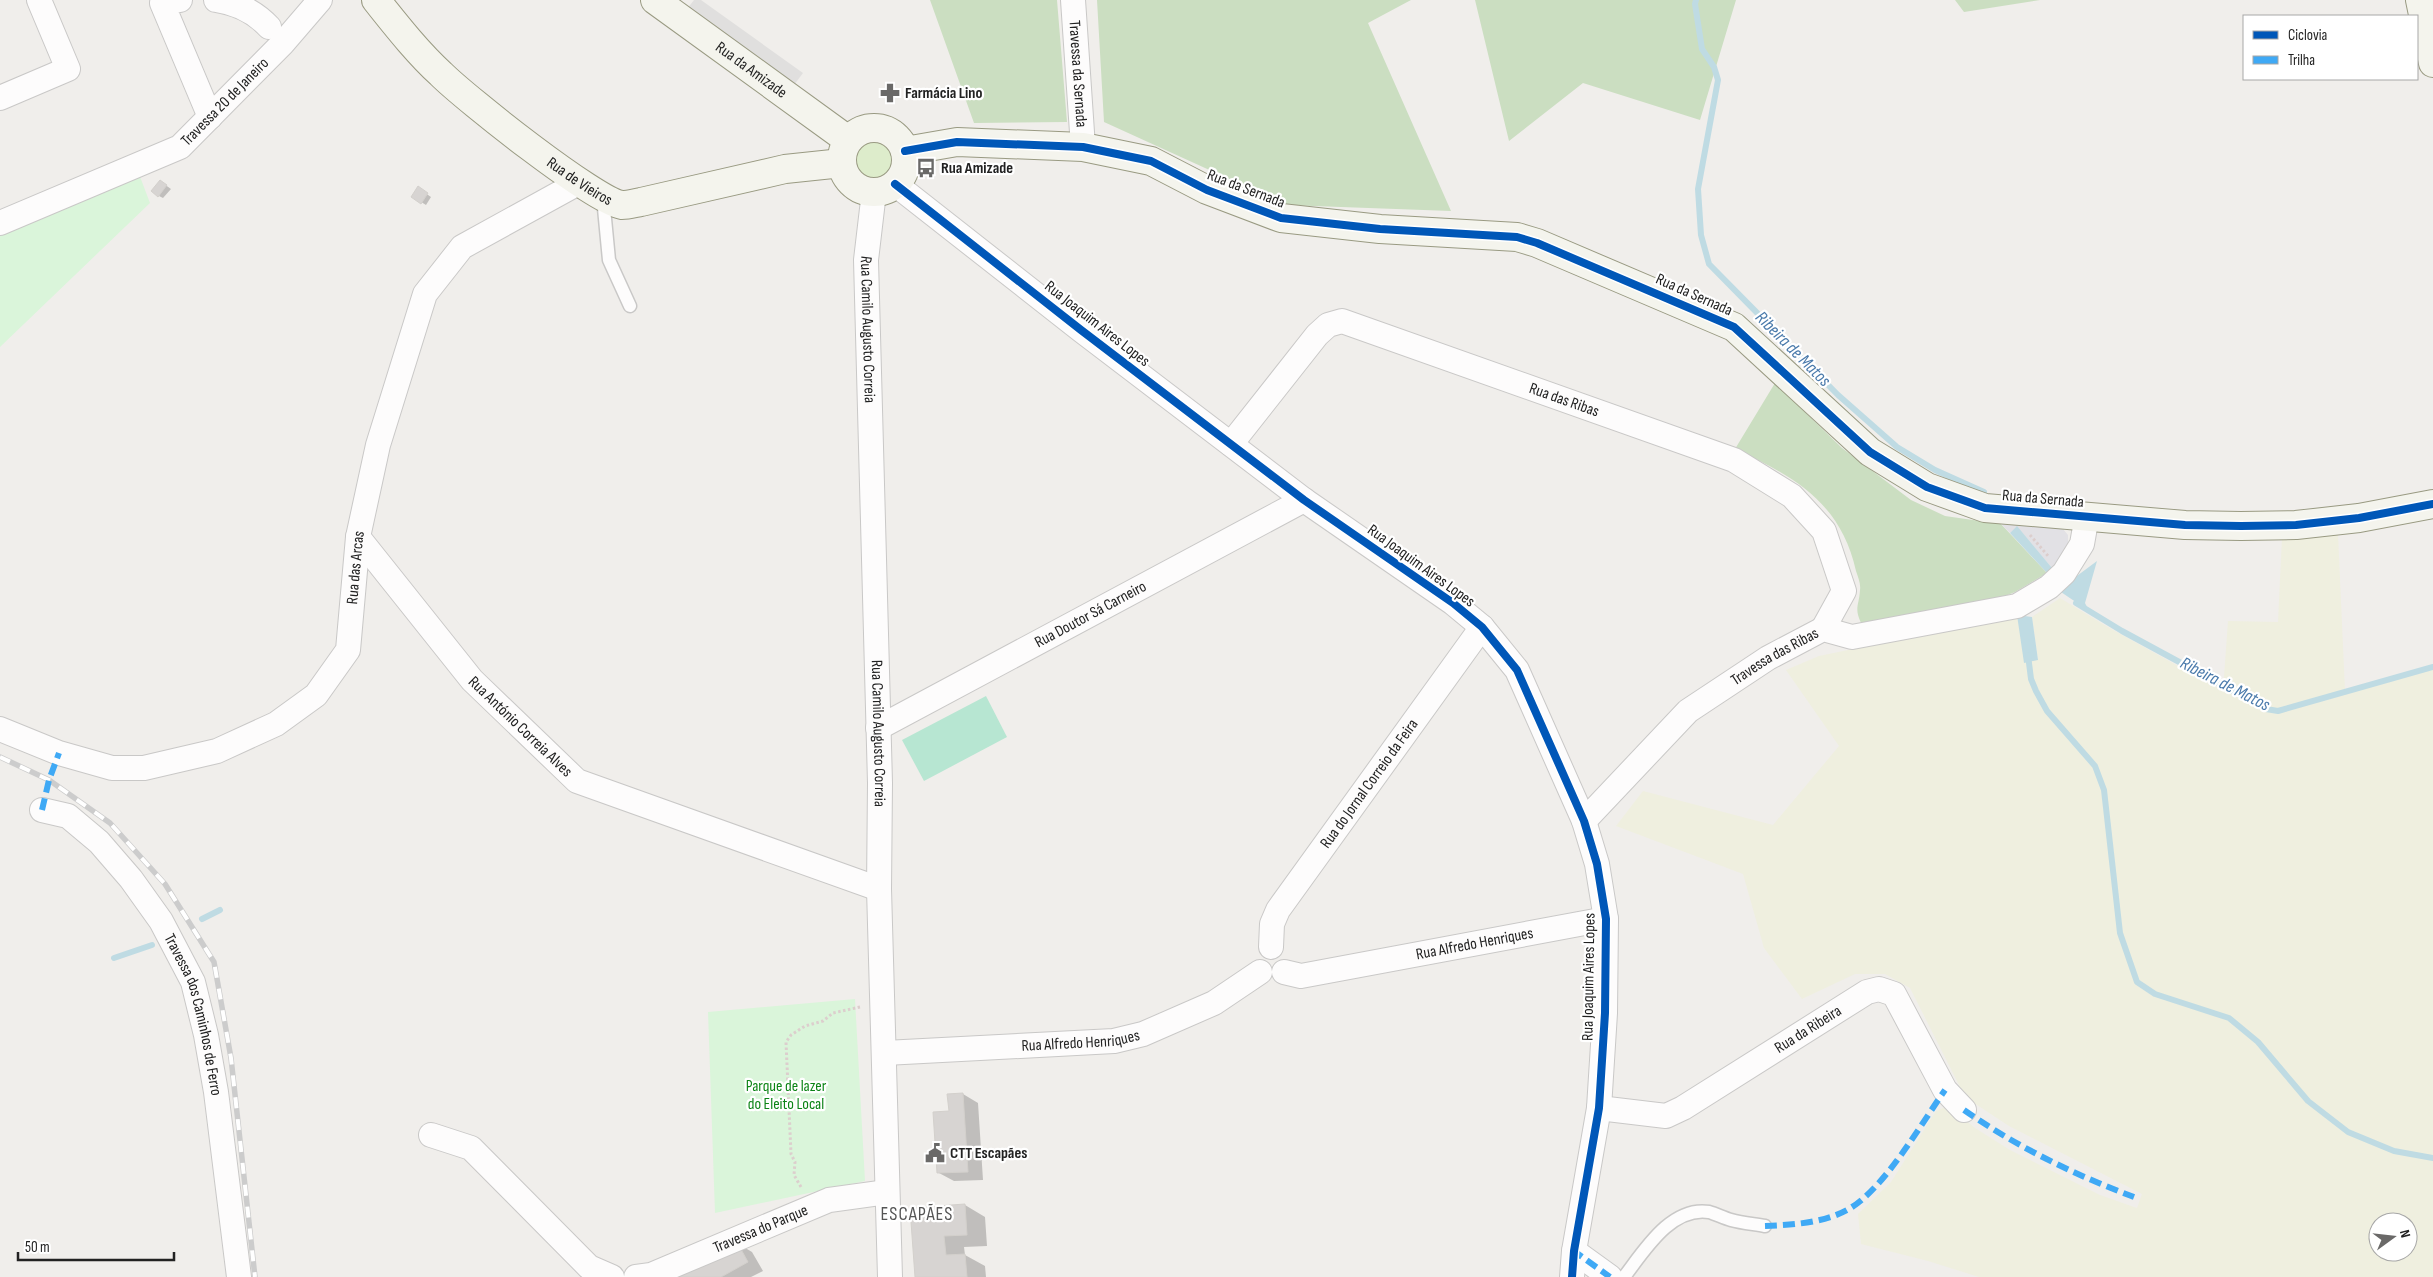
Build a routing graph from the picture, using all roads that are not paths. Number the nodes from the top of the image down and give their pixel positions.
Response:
1 (40, 0) edge
2 (180, 0) edge
3 (216, 0) edge
4 (320, 0) edge
5 (376, 0) edge
6 (655, 0) edge
7 (1074, 0) edge
8 (2420, 0) edge
9 (269, 27) dead end
10 (2433, 63) edge
11 (0, 98) edge
12 (210, 117) junction
13 (1082, 147) junction
14 (904, 151) junction
15 (845, 152) junction
16 (580, 182) junction
17 (885, 188) junction
18 (603, 198) junction
19 (0, 223) edge
20 (630, 306) dead end
21 (1231, 444) junction
22 (1304, 500) junction
23 (2433, 504) edge
24 (2087, 516) junction
25 (358, 537) junction
26 (1482, 627) junction
27 (1823, 629) junction
28 (878, 728) junction
29 (0, 729) edge
30 (42, 810) dead end
31 (1584, 821) junction
32 (879, 889) junction
33 (1606, 919) junction
34 (1271, 947) junction
35 (1260, 972) junction
36 (1284, 972) junction
37 (885, 1053) junction
38 (1599, 1108) junction
39 (1964, 1110) dead end
40 (431, 1135) dead end
41 (887, 1192) junction
42 (1765, 1226) dead end
43 (1574, 1251) junction
44 (238, 1277) edge
45 (612, 1277) edge
46 (636, 1277) edge
47 (890, 1277) edge
48 (1565, 1277) edge
49 (1572, 1277) edge
50 (1610, 1277) edge
51 (1624, 1277) edge

1 - 11 street
2 - 12 street
3 - 9 street
4 - 12 street, Travessa 20 de Janeiro
5 - 16 street, Rua de Vieiros
6 - 15 street, Rua da Amizade
7 - 13 street, Travessa da Sernada
8 - 10 street
12 - 19 street, Travessa 20 de Janeiro
13 - 14 street, Rua da Sernada
13 - 24 street, Rua da Sernada
14 - 15 street
14 - 17 street
15 - 17 street
15 - 18 street, Rua de Vieiros
16 - 18 street, Rua de Vieiros
16 - 25 street, Rua das Arcas
17 - 21 street, Rua Joaquim Aires Lopes
17 - 28 street, Rua Camilo Augusto Correia
18 - 20 lane
21 - 22 street, Rua Joaquim Aires Lopes
21 - 27 street, Rua das Ribas
22 - 26 street, Rua Joaquim Aires Lopes
22 - 28 street, Rua Doutor Sá Carneiro
23 - 24 street, Rua da Sernada
24 - 27 street, Travessa das Ribas
25 - 29 street, Rua das Arcas
25 - 32 street, Rua António Correia Alves
26 - 31 street, Rua Joaquim Aires Lopes
26 - 34 street, Rua do Jornal Correio da Feira
27 - 31 street, Travessa das Ribas
28 - 32 street, Rua Camilo Augusto Correia
30 - 44 street, Travessa dos Caminhos de Ferro
31 - 33 street, Rua Joaquim Aires Lopes
32 - 37 street, Rua Camilo Augusto Correia
33 - 36 street, Rua Alfredo Henriques
33 - 38 street, Rua Joaquim Aires Lopes
34 - 35 street
34 - 36 street
35 - 36 street, Rua Alfredo Henriques
35 - 37 street, Rua Alfredo Henriques
37 - 41 street, Rua Camilo Augusto Correia
38 - 39 street, Rua da Ribeira
38 - 43 street, Rua Joaquim Aires Lopes
40 - 45 street
41 - 46 street, Travessa do Parque
41 - 47 street, Rua Camilo Augusto Correia
42 - 51 lane
43 - 48 street
43 - 49 street
43 - 50 street

